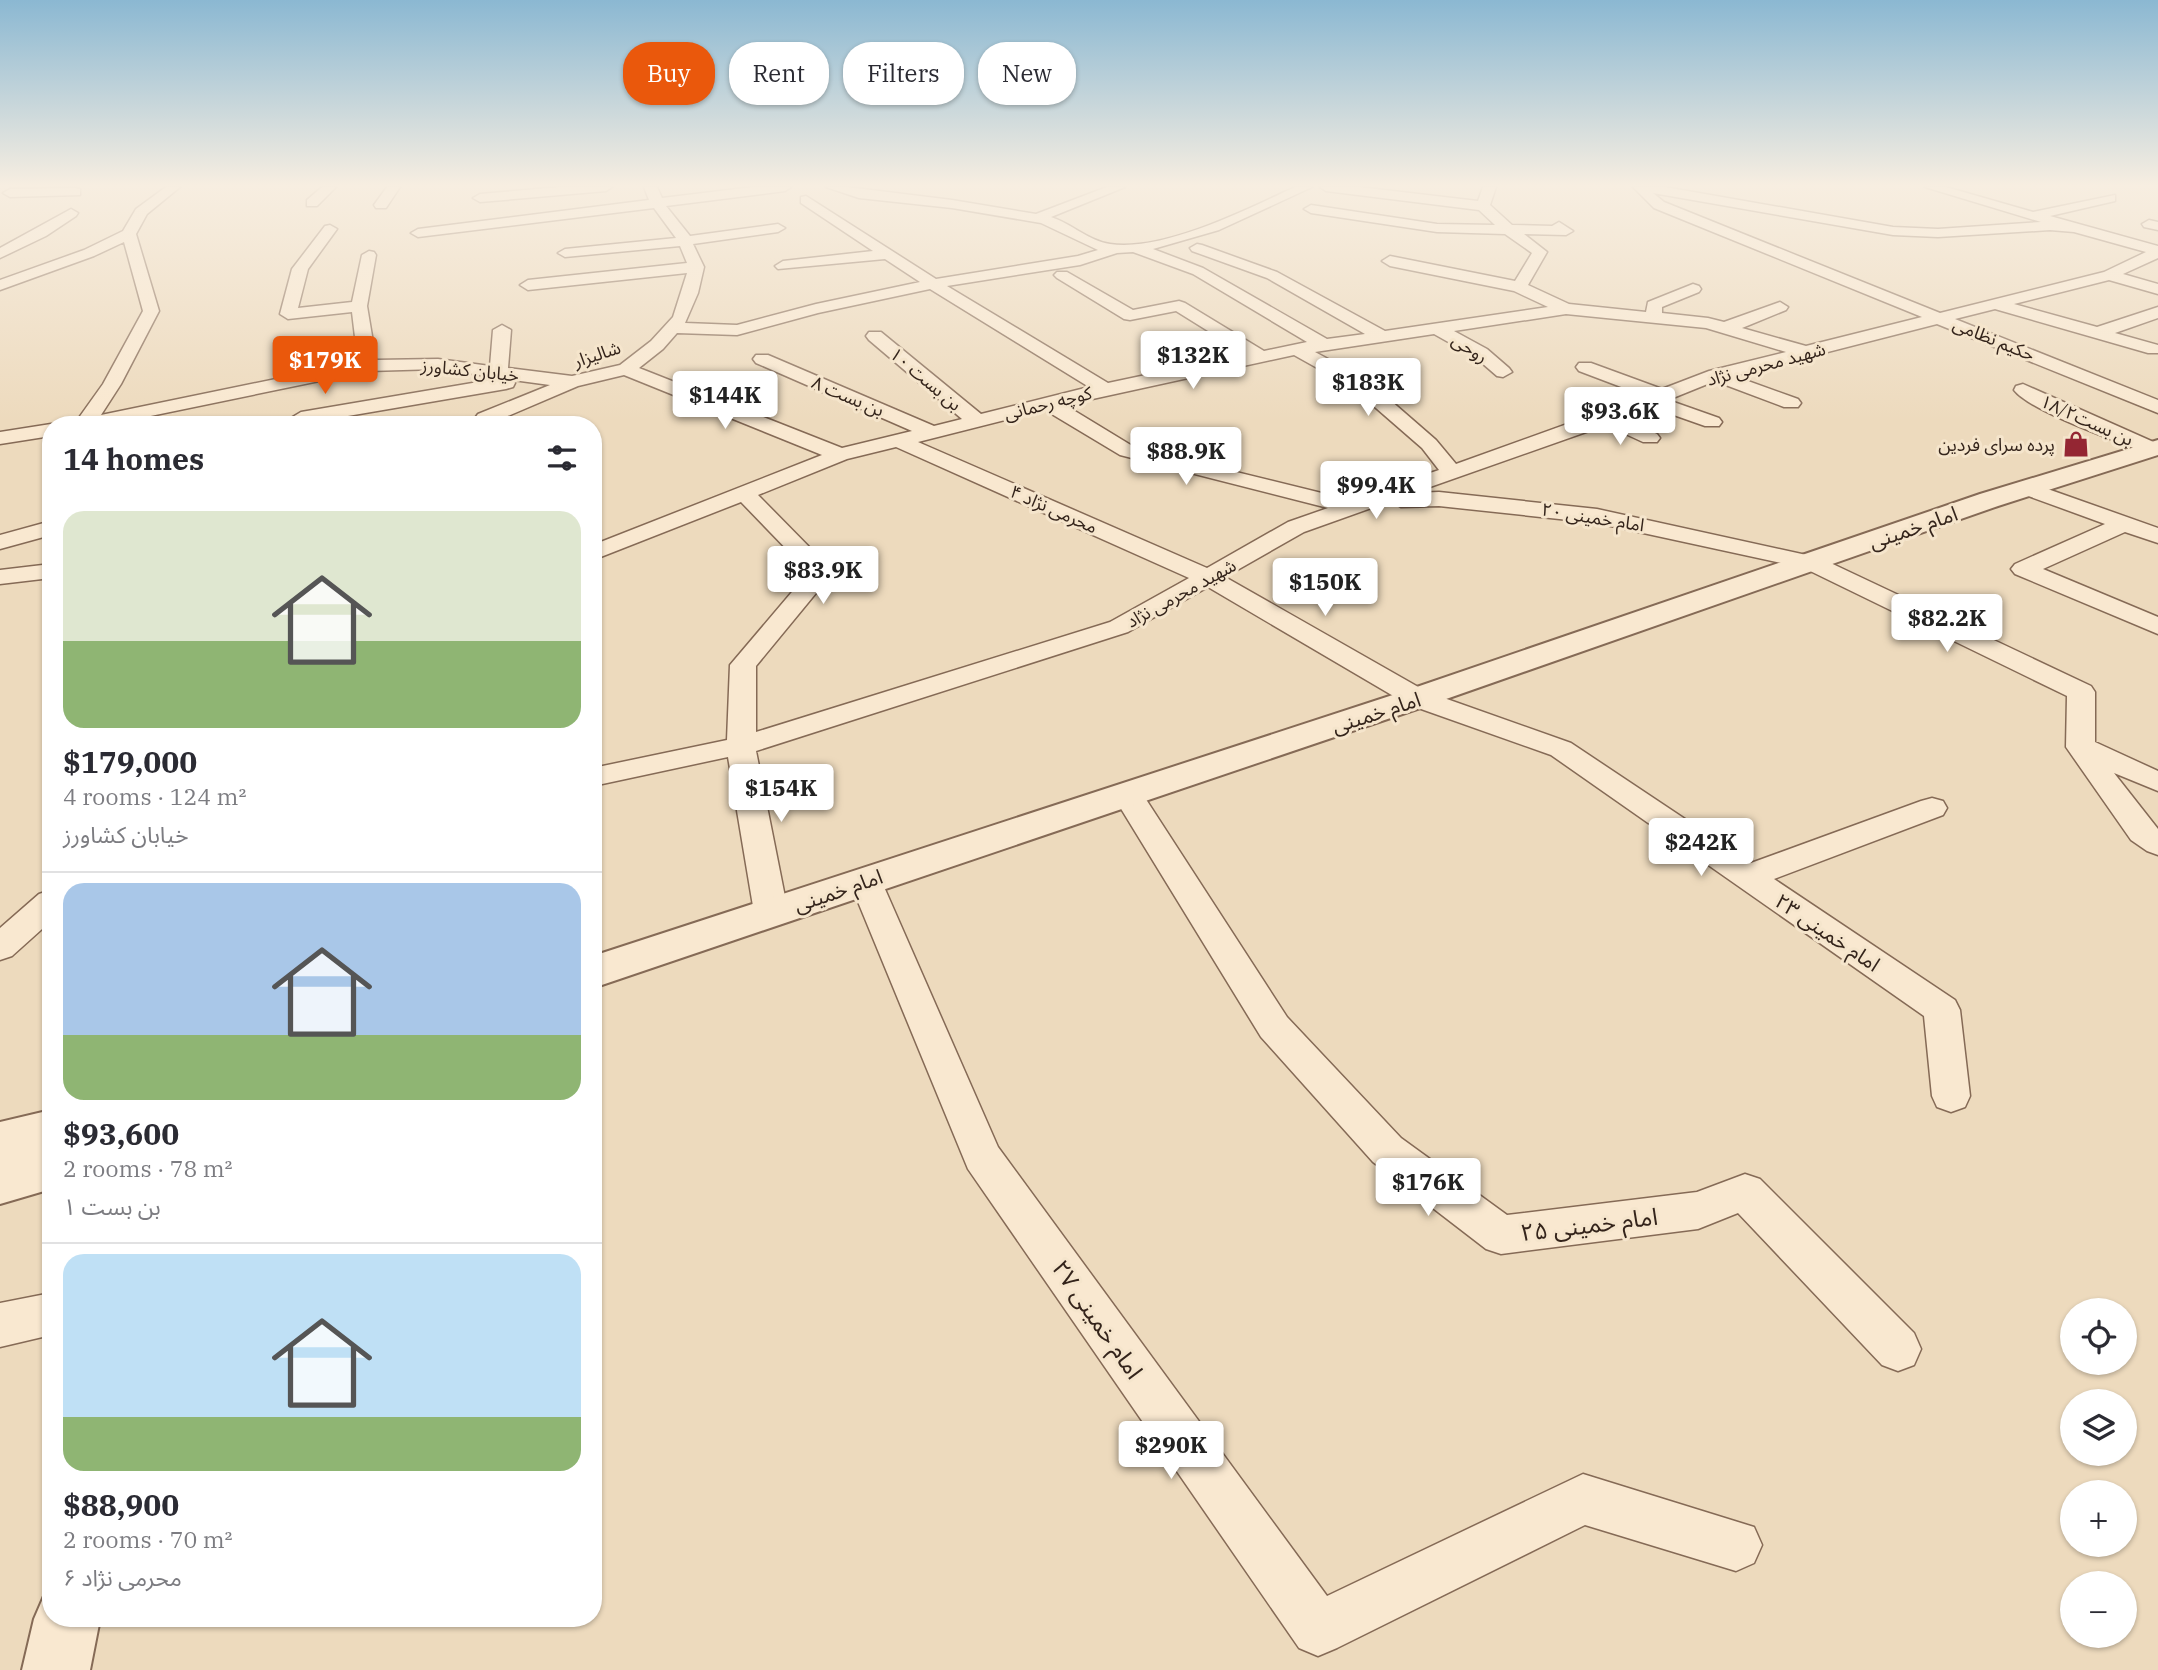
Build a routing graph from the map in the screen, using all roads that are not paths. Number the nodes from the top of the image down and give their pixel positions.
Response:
1 (56, 265) edge
2 (138, 265) edge
3 (303, 265) edge
4 (367, 265) edge
5 (792, 265) edge
6 (903, 265) edge
7 (1050, 265) edge
8 (1181, 265) edge
9 (1244, 265) edge
10 (1410, 265) edge
11 (1532, 265) edge
12 (1809, 265) edge
13 (2130, 265) edge
14 (783, 266) dead end
15 (696, 267) joint
16 (1062, 275) dead end
17 (2109, 275) junction
18 (932, 284) junction
19 (0, 285) edge
20 (528, 285) dead end
21 (1519, 287) junction
22 (1693, 289) dead end
23 (2158, 289) edge
24 (1994, 304) junction
25 (359, 306) junction
26 (1780, 307) dead end
27 (1566, 309) junction
28 (2158, 312) edge
29 (1654, 316) junction
30 (1940, 317) junction
31 (1435, 327) junction
32 (1728, 327) junction
33 (672, 328) junction
34 (502, 330) dead end
35 (2097, 333) junction
36 (1380, 335) junction
37 (875, 336) dead end
38 (1323, 344) junction
39 (1297, 349) junction
40 (2154, 349) dead end
41 (1806, 352) junction
42 (1260, 356) junction
43 (762, 359) dead end
44 (368, 366) junction
45 (1585, 367) dead end
46 (626, 369) junction
47 (499, 372) junction
48 (1503, 372) dead end
49 (1716, 375) junction
50 (538, 378) junction
51 (572, 382) junction
52 (1105, 389) junction
53 (2023, 390) dead end
54 (1657, 398) junction
55 (1048, 403) junction
56 (1791, 403) dead end
57 (2158, 407) edge
58 (89, 416) edge
59 (126, 416) edge
60 (313, 416) edge
61 (490, 416) edge
62 (1606, 418) junction
63 (976, 421) junction
64 (1712, 422) dead end
65 (42, 431) edge
66 (934, 433) junction
67 (0, 438) edge
68 (1650, 438) dead end
69 (899, 441) junction
70 (2155, 448) edge
71 (840, 455) junction
72 (1452, 473) junction
73 (2028, 488) junction
74 (743, 492) junction
75 (1361, 503) junction
76 (2124, 524) junction
77 (42, 530) edge
78 (2158, 536) edge
79 (0, 542) edge
80 (602, 548) edge
81 (1812, 563) junction
82 (42, 573) edge
83 (0, 577) edge
84 (1210, 578) junction
85 (2158, 626) edge
86 (1417, 698) junction
87 (741, 746) junction
88 (2081, 747) junction
89 (602, 775) edge
90 (2158, 782) edge
91 (1127, 794) junction
92 (1932, 808) dead end
93 (2158, 844) edge
94 (1746, 877) junction
95 (865, 880) junction
96 (42, 910) edge
97 (771, 912) junction
98 (0, 947) edge
99 (602, 969) edge
100 (1951, 1096) dead end
101 (42, 1132) edge
102 (0, 1143) edge
103 (42, 1170) edge
104 (0, 1182) edge
105 (42, 1316) edge
106 (0, 1325) edge
107 (1898, 1349) dead end
108 (1736, 1545) dead end
109 (65, 1627) edge
110 (56, 1670) edge

1 - 19 street
2 - 58 street
3 - 25 street
4 - 25 street
5 - 14 street
6 - 18 street
7 - 18 street
8 - 38 street
9 - 36 street
10 - 21 street
11 - 21 street
12 - 30 street, حکیم نظامی
13 - 17 street, شهید محرمی نژاد
15 - 20 street
15 - 33 street, شالیزار
16 - 42 street
17 - 23 street
17 - 24 street, شهید محرمی نژاد
18 - 33 street
18 - 52 street
21 - 27 street
22 - 29 street
24 - 30 street, شهید محرمی نژاد
24 - 35 street
25 - 44 street
26 - 32 street
27 - 29 street, کوچه رحمانی
27 - 31 street, کوچه رحمانی
28 - 35 street
29 - 32 street, کوچه رحمانی
30 - 41 street, شهید محرمی نژاد
30 - 57 street, حکیم نظامی
31 - 36 street, کوچه رحمانی
31 - 48 street, روحی
32 - 41 street, کوچه رحمانی
33 - 46 street, شالیزار
34 - 47 street
35 - 40 street
36 - 38 street, کوچه رحمانی
37 - 63 street, بن بست ۱۰
38 - 39 street, کوچه رحمانی
39 - 42 street, کوچه رحمانی
39 - 72 street
41 - 49 street, شهید محرمی نژاد
42 - 52 street, کوچه رحمانی
43 - 66 street, بن بست ۸
44 - 47 street, خیابان کشاورز
44 - 59 street, خیابان کشاورز
45 - 54 street
46 - 51 street, شالیزار
46 - 71 street
47 - 50 street, خیابان کشاورز
49 - 54 street, شهید محرمی نژاد
49 - 56 street
50 - 51 street, خیابان کشاورز
50 - 60 street
51 - 61 street
52 - 55 street, کوچه رحمانی
53 - 70 street, بن بست۱۸/۲
54 - 62 street, شهید محرمی نژاد
54 - 64 street
55 - 63 street, کوچه رحمانی
55 - 75 street
62 - 68 street
62 - 72 street, شهید محرمی نژاد
63 - 66 street, کوچه رحمانی
65 - 67 street
66 - 69 street, کوچه رحمانی
69 - 71 street, کوچه رحمانی
69 - 84 street, محرمی نژاد ۴
70 - 73 street, امام خمینی
71 - 74 street, کوچه رحمانی
72 - 75 street, شهید محرمی نژاد
73 - 76 street
73 - 81 street, امام خمینی
74 - 80 street, کوچه رحمانی
74 - 87 street
75 - 81 street, امام خمینی ۲۰
75 - 84 street, شهید محرمی نژاد
76 - 78 street
76 - 85 street
77 - 79 street
81 - 86 street, امام خمینی
81 - 88 street, امام خمینی ۲۰
82 - 83 street
84 - 86 street, محرمی نژاد ۴
84 - 87 street, شهید محرمی نژاد
86 - 91 street, امام خمینی
86 - 94 street, امام خمینی ۲۳
87 - 89 street, شهید محرمی نژاد
87 - 97 street
88 - 90 street
88 - 93 street
91 - 95 street, امام خمینی
91 - 107 street, امام خمینی ۲۵
92 - 94 street
94 - 100 street, امام خمینی ۲۳
95 - 97 street, امام خمینی
95 - 108 street, امام خمینی ۲۷
96 - 98 street
97 - 99 street, امام خمینی
101 - 102 street
103 - 104 street
105 - 106 street
109 - 110 street

